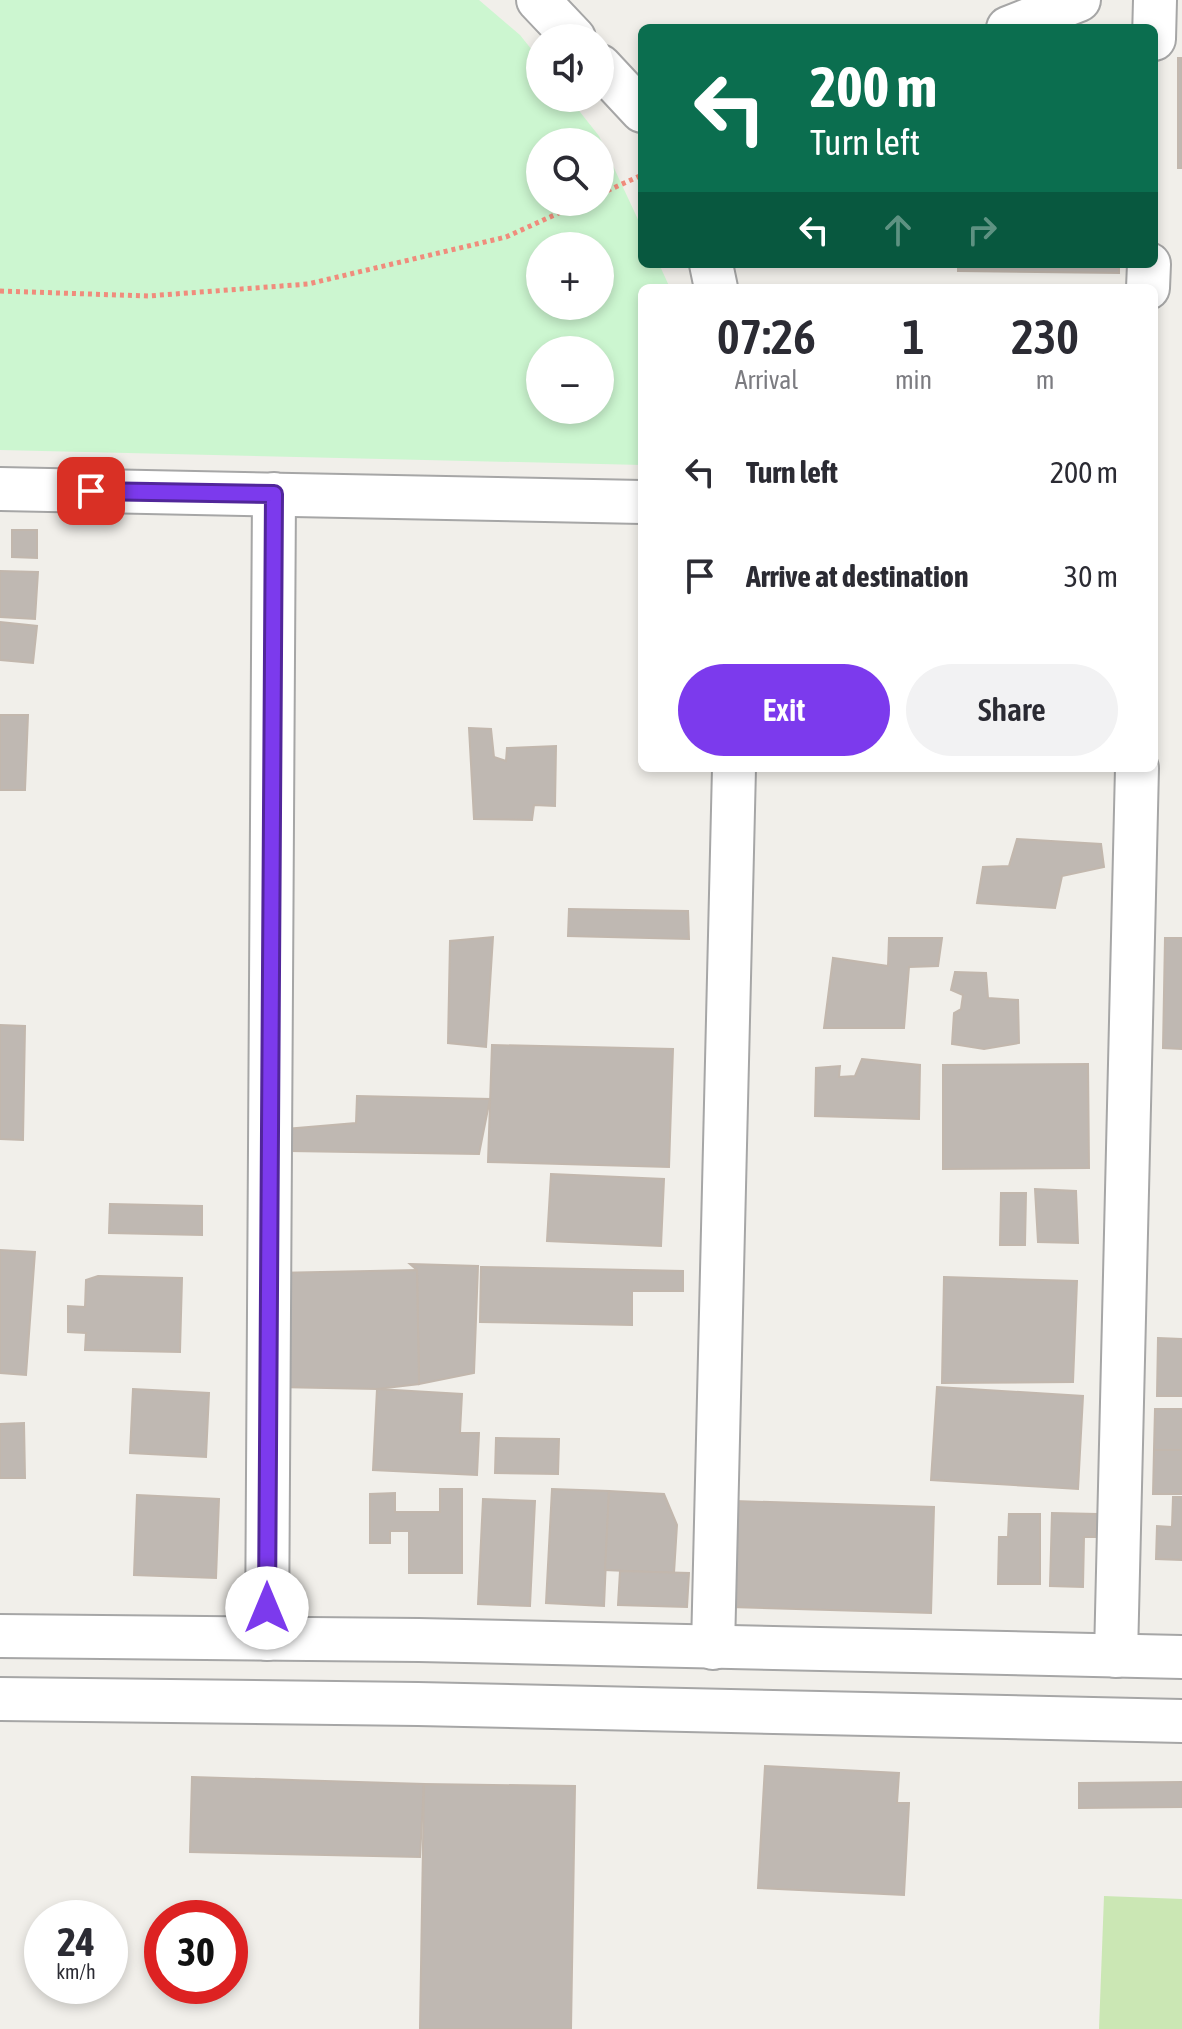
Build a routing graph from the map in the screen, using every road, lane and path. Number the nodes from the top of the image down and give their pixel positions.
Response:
1 (538, 0) edge
2 (1079, 0) edge
3 (1155, 0) edge
4 (561, 24) edge
5 (1018, 24) edge
6 (1154, 24) edge
7 (614, 81) edge
8 (638, 107) edge
9 (638, 177) edge
10 (614, 188) edge
11 (552, 216) edge
12 (0, 291) edge
13 (0, 489) edge
14 (274, 494) junction
15 (638, 502) edge
16 (734, 772) edge
17 (1137, 772) edge
18 (0, 1636) edge
19 (267, 1639) junction
20 (419, 1640) junction
21 (713, 1648) junction
22 (1116, 1656) junction
23 (1182, 1657) edge
24 (0, 1699) edge
25 (418, 1704) junction
26 (1182, 1721) edge

1 - 4 street
2 - 5 street
3 - 6 street
7 - 8 street
9 - 10 path
11 - 12 path
13 - 14 street
14 - 15 street
14 - 19 street
16 - 21 street
17 - 22 street
18 - 19 street
19 - 20 street
20 - 21 street
20 - 25 street
21 - 22 street
22 - 23 street
24 - 25 street
25 - 26 street

